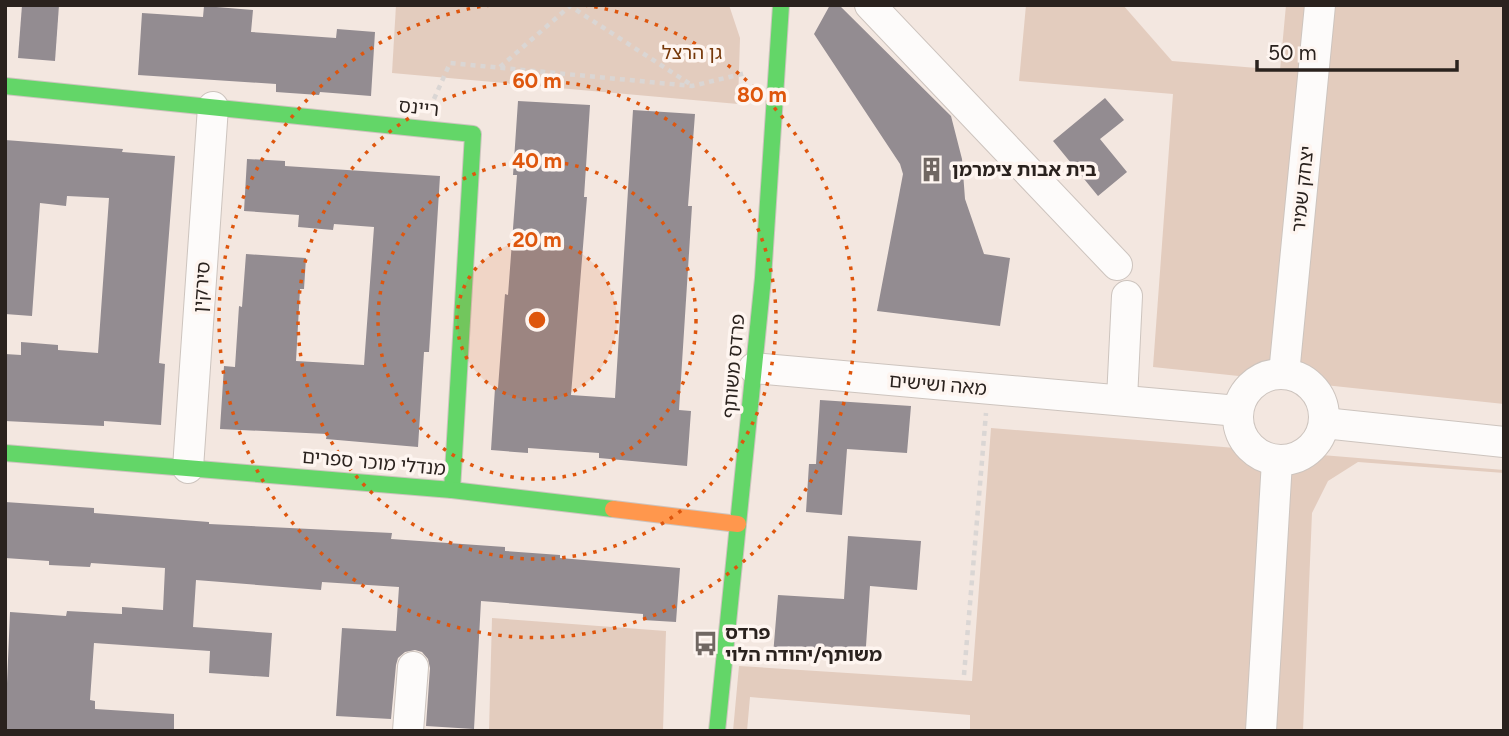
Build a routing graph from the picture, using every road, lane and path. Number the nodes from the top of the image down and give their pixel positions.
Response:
1 (570, 5) edge
2 (781, 5) edge
3 (870, 5) edge
4 (1320, 5) edge
5 (779, 66) junction
6 (499, 67) junction
7 (5, 86) edge
8 (692, 86) junction
9 (214, 107) junction
10 (422, 129) junction
11 (1117, 265) dead end
12 (1127, 296) dead end
13 (754, 368) junction
14 (1284, 374) junction
15 (988, 388) junction
16 (1122, 399) junction
17 (1238, 411) junction
18 (1324, 424) junction
19 (1504, 442) edge
20 (5, 453) edge
21 (1277, 461) junction
22 (188, 468) junction
23 (452, 490) junction
24 (738, 524) junction
25 (414, 667) dead end
26 (964, 675) dead end
27 (408, 731) edge
28 (717, 731) edge
29 (1261, 731) edge

1 - 6 path
1 - 8 path
2 - 5 street, פרדס משותף
3 - 11 street
4 - 14 street, יצחק שמיר
5 - 8 path
5 - 13 street, פרדס משותף
6 - 8 path
6 - 10 path
7 - 9 street, ריינס
9 - 10 street, ריינס
9 - 22 street, סירקין
10 - 23 street, ריינס
12 - 16 street
13 - 15 street, מאה ושישים
13 - 24 street, פרדס משותף
14 - 17 street
14 - 18 street
15 - 16 street, מאה ושישים
15 - 26 path
16 - 17 street, מאה ושישים
17 - 21 street
18 - 19 street
18 - 21 street
20 - 22 street, מנדלי מוכר ספרים
21 - 29 street
22 - 23 street, מנדלי מוכר ספרים
23 - 24 street, מנדלי מוכר ספרים
24 - 28 street, פרדס משותף
25 - 27 street

